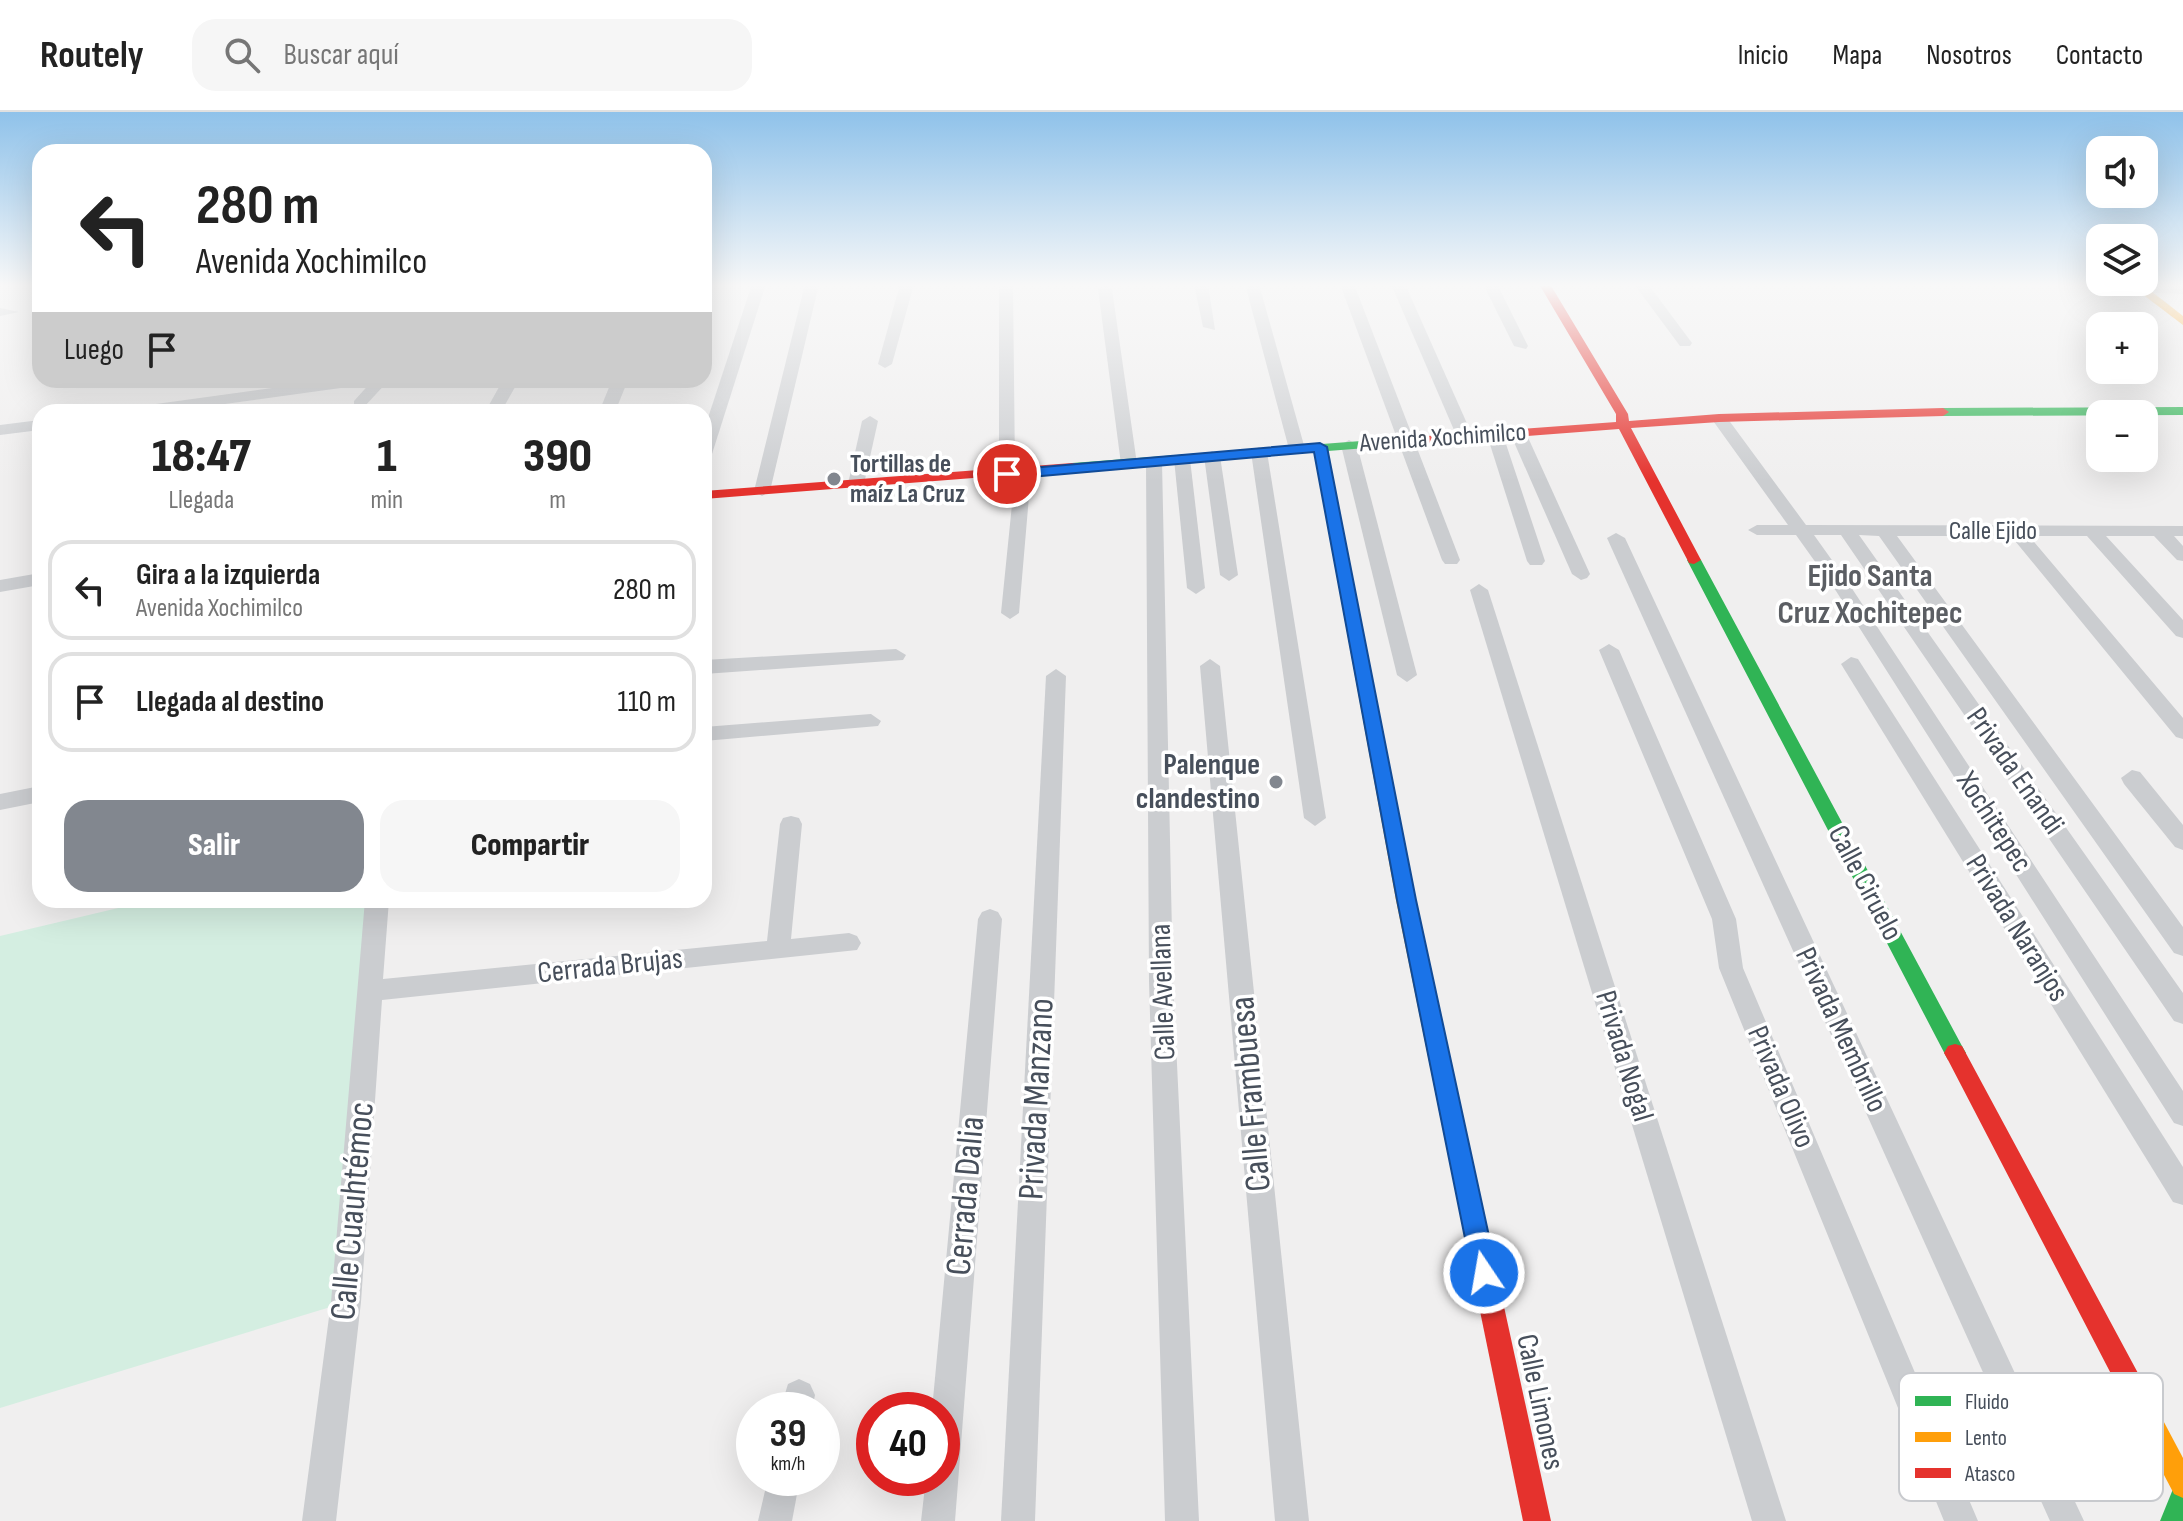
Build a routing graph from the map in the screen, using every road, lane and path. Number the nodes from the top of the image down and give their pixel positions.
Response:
1 (738, 350) edge
2 (796, 350) edge
3 (889, 350) edge
4 (1009, 350) edge
5 (1118, 350) edge
6 (1270, 350) edge
7 (1372, 350) edge
8 (1427, 350) edge
9 (1583, 350) edge
10 (885, 364) dead end
11 (305, 388) edge
12 (375, 388) edge
13 (191, 404) edge
14 (362, 404) edge
15 (2183, 411) edge
16 (1719, 418) junction
17 (870, 421) dead end
18 (1623, 425) junction
19 (32, 426) edge
20 (712, 429) edge
21 (0, 430) edge
22 (1518, 433) junction
23 (1495, 435) junction
24 (1465, 437) junction
25 (1407, 441) junction
26 (1349, 445) junction
27 (1320, 447) junction
28 (1297, 449) junction
29 (1259, 452) junction
30 (1212, 456) junction
31 (1182, 459) junction
32 (1142, 463) junction
33 (1015, 474) junction
34 (856, 484) junction
35 (762, 491) junction
36 (712, 494) edge
37 (1757, 530) dead end
38 (1803, 530) junction
39 (1846, 530) junction
40 (1884, 530) junction
41 (2016, 531) junction
42 (2092, 531) junction
43 (2159, 531) junction
44 (2183, 531) edge
45 (1616, 538) dead end
46 (2183, 556) edge
47 (1451, 560) dead end
48 (1536, 561) dead end
49 (1581, 574) dead end
50 (1229, 575) dead end
51 (32, 580) edge
52 (0, 586) edge
53 (1196, 588) dead end
54 (1479, 590) dead end
55 (1010, 613) dead end
56 (2183, 632) edge
57 (1609, 650) dead end
58 (896, 655) dead end
59 (1851, 664) dead end
60 (712, 666) edge
61 (1210, 666) dead end
62 (1407, 675) dead end
63 (1056, 676) dead end
64 (871, 721) dead end
65 (2183, 732) edge
66 (712, 733) edge
67 (2132, 778) dead end
68 (32, 796) edge
69 (0, 802) edge
70 (1315, 818) dead end
71 (791, 824) dead end
72 (2183, 841) edge
73 (376, 908) edge
74 (990, 919) dead end
75 (849, 943) dead end
76 (2183, 946) edge
77 (778, 948) junction
78 (371, 991) junction
79 (2183, 1013) edge
80 (2183, 1114) edge
81 (2183, 1192) edge
82 (1899, 1373) edge
83 (1999, 1373) edge
84 (2114, 1373) edge
85 (949, 1392) edge
86 (2163, 1468) edge
87 (780, 1496) edge
88 (940, 1496) edge
89 (1953, 1501) edge
90 (2058, 1501) edge
91 (2181, 1503) edge
92 (319, 1521) edge
93 (775, 1521) edge
94 (938, 1521) edge
95 (1018, 1521) edge
96 (1182, 1521) edge
97 (1292, 1521) edge
98 (1537, 1521) edge
99 (1769, 1521) edge
100 (1961, 1521) edge
101 (2067, 1521) edge

1 - 20 street
2 - 35 street
3 - 10 street
4 - 33 street
5 - 32 street, Calle Avellana
6 - 28 street
7 - 25 street
8 - 24 street
9 - 18 street, Calle Ciruelo
11 - 13 street
12 - 14 street
15 - 16 street, Avenida Xochimilco
16 - 18 street, Avenida Xochimilco
16 - 38 street
17 - 34 street
18 - 22 street, Avenida Xochimilco
18 - 84 street, Calle Ciruelo
19 - 21 street
22 - 23 street, Avenida Xochimilco
22 - 49 street
23 - 24 street, Avenida Xochimilco
23 - 48 street
24 - 25 street, Avenida Xochimilco
25 - 26 street, Avenida Xochimilco
25 - 47 street
26 - 27 street, Avenida Xochimilco
26 - 62 street
27 - 28 street, Avenida Xochimilco
27 - 98 street, Calle Limones
28 - 29 street, Avenida Xochimilco
29 - 30 street, Avenida Xochimilco
29 - 70 street
30 - 31 street, Avenida Xochimilco
30 - 50 street
31 - 32 street, Avenida Xochimilco
31 - 53 street
32 - 33 street, Avenida Xochimilco
32 - 96 street, Calle Avellana
33 - 34 street, Avenida Xochimilco
33 - 55 street
34 - 35 street, Avenida Xochimilco
35 - 36 street, Avenida Xochimilco
37 - 38 street, Calle Ejido
38 - 39 street, Calle Ejido
38 - 80 street, Xochitepec
39 - 40 street, Calle Ejido
39 - 79 street, Privada Enandi
40 - 41 street, Calle Ejido
40 - 76 street
41 - 42 street, Calle Ejido
41 - 65 street
42 - 43 street, Calle Ejido
42 - 56 street
43 - 44 street, Calle Ejido
43 - 46 street
45 - 83 street, Privada Membrillo
51 - 52 street
54 - 99 street, Privada Nogal
57 - 82 street, Privada Olivo
58 - 60 street
59 - 81 street, Privada Naranjos
61 - 97 street, Calle Frambuesa
63 - 95 street, Privada Manzano
64 - 66 street
67 - 72 street
68 - 69 street
71 - 77 street
73 - 78 street, Calle Cuauhtémoc
74 - 85 street, Cerrada Dalia
75 - 77 street, Cerrada Brujas
77 - 78 street, Cerrada Brujas
78 - 92 street, Calle Cuauhtémoc
86 - 91 street, Calle Ciruelo
87 - 93 street
88 - 94 street, Cerrada Dalia
89 - 100 street, Privada Olivo
90 - 101 street, Privada Membrillo

